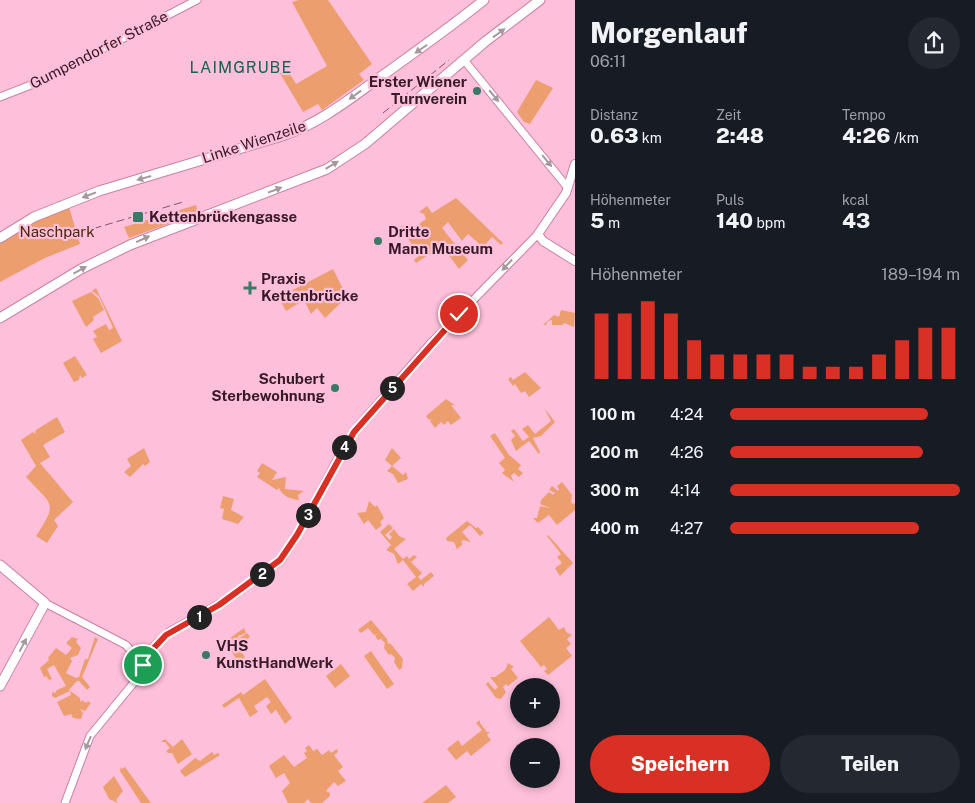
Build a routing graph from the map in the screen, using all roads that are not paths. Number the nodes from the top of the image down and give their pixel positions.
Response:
1 (197, 0) edge
2 (484, 0) edge
3 (540, 0) edge
4 (464, 60) junction
5 (0, 97) edge
6 (575, 164) edge
7 (568, 188) junction
8 (538, 234) junction
9 (0, 238) edge
10 (575, 261) edge
11 (0, 318) edge
12 (0, 565) edge
13 (45, 603) junction
14 (143, 665) junction
15 (0, 686) edge
16 (65, 803) edge

1 - 5 street, Gumpendorfer Straße
2 -> 9 main road, Linke Wienzeile
4 -> 3 main road
4 -> 7 street
11 -> 4 main road
6 - 7 main road
7 - 8 main road
8 - 10 main road
8 -> 14 street
12 - 13 main road
13 - 14 street
15 -> 13 main road
14 -> 16 street

